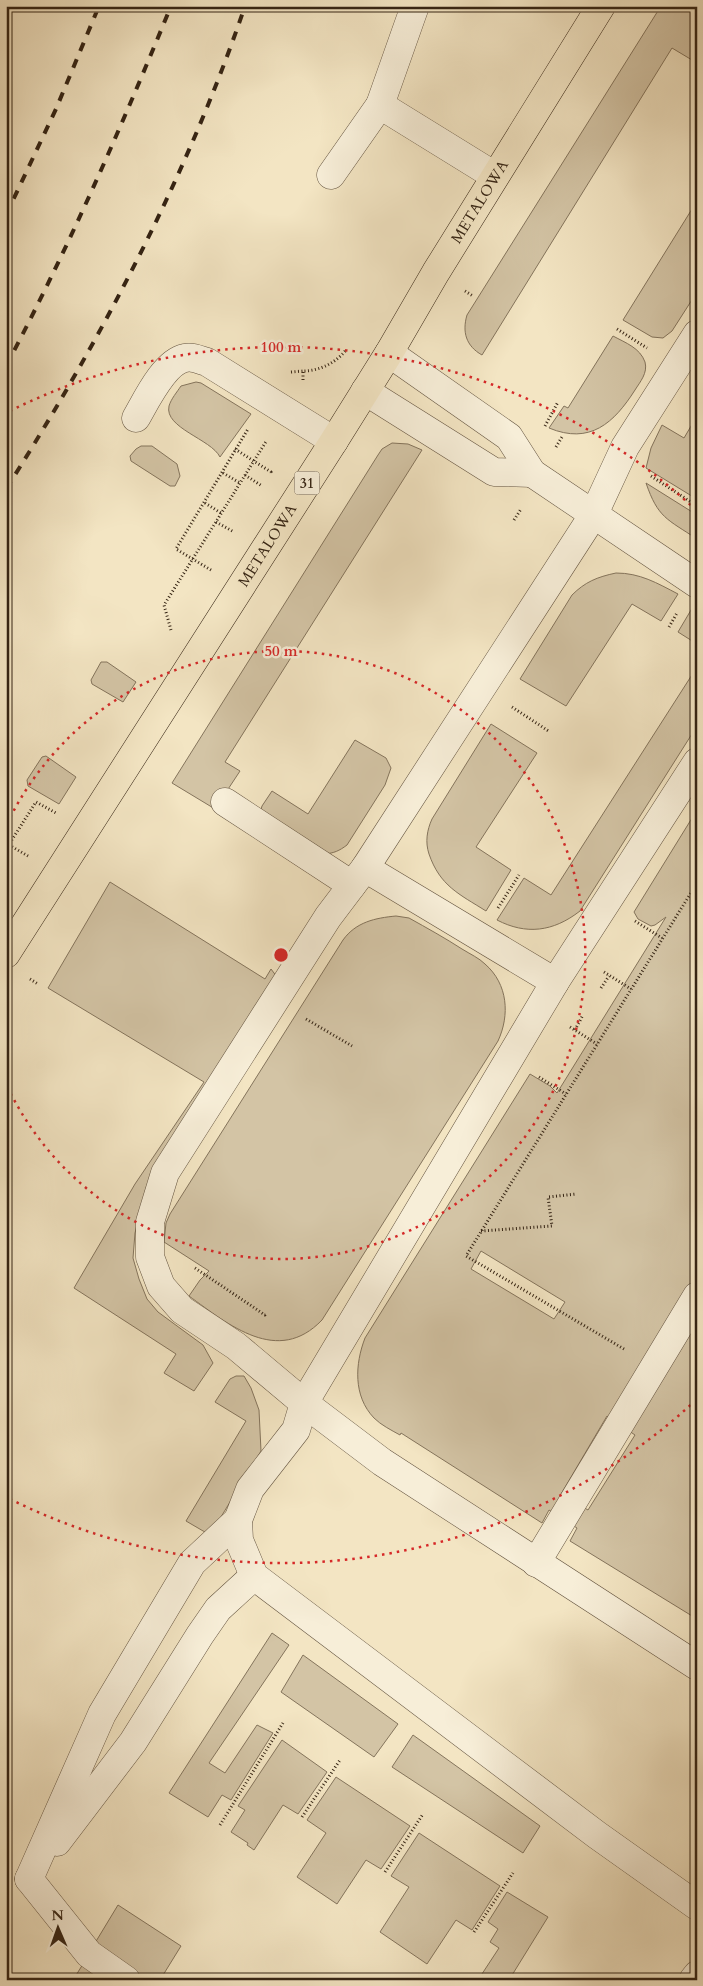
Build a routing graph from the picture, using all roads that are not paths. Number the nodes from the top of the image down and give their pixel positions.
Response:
1 (415, 6) edge
2 (601, 6) edge
3 (380, 105) junction
4 (331, 175) dead end
5 (495, 176) junction
6 (697, 334) edge
7 (389, 353) junction
8 (365, 391) junction
9 (136, 418) dead end
10 (334, 441) junction
11 (532, 473) junction
12 (594, 514) junction
13 (697, 584) edge
14 (697, 762) edge
15 (225, 802) dead end
16 (359, 877) junction
17 (6, 954) edge
18 (556, 982) junction
19 (697, 1296) edge
20 (304, 1404) junction
21 (238, 1520) junction
22 (536, 1562) junction
23 (254, 1576) junction
24 (697, 1666) edge
25 (29, 1879) junction
26 (697, 1906) edge
27 (697, 1975) edge
28 (126, 1980) edge
29 (693, 1980) edge

1 - 3 lane
2 - 5 main road, METALOWA / 31
3 - 4 lane
3 - 5 lane
5 - 7 main road, METALOWA / 31
6 - 12 lane
7 - 8 main road, METALOWA / 31
7 - 11 lane
8 - 10 main road, METALOWA / 31
8 - 11 lane
9 - 10 lane
10 - 17 main road, METALOWA / 31
11 - 12 lane
12 - 13 lane
12 - 16 lane
14 - 18 lane
15 - 16 lane
16 - 18 lane
16 - 20 lane
18 - 20 lane
19 - 22 lane
20 - 21 lane
20 - 22 lane
21 - 23 lane
21 - 25 lane
22 - 24 lane
23 - 25 lane
23 - 26 lane
25 - 28 lane
27 - 29 lane

